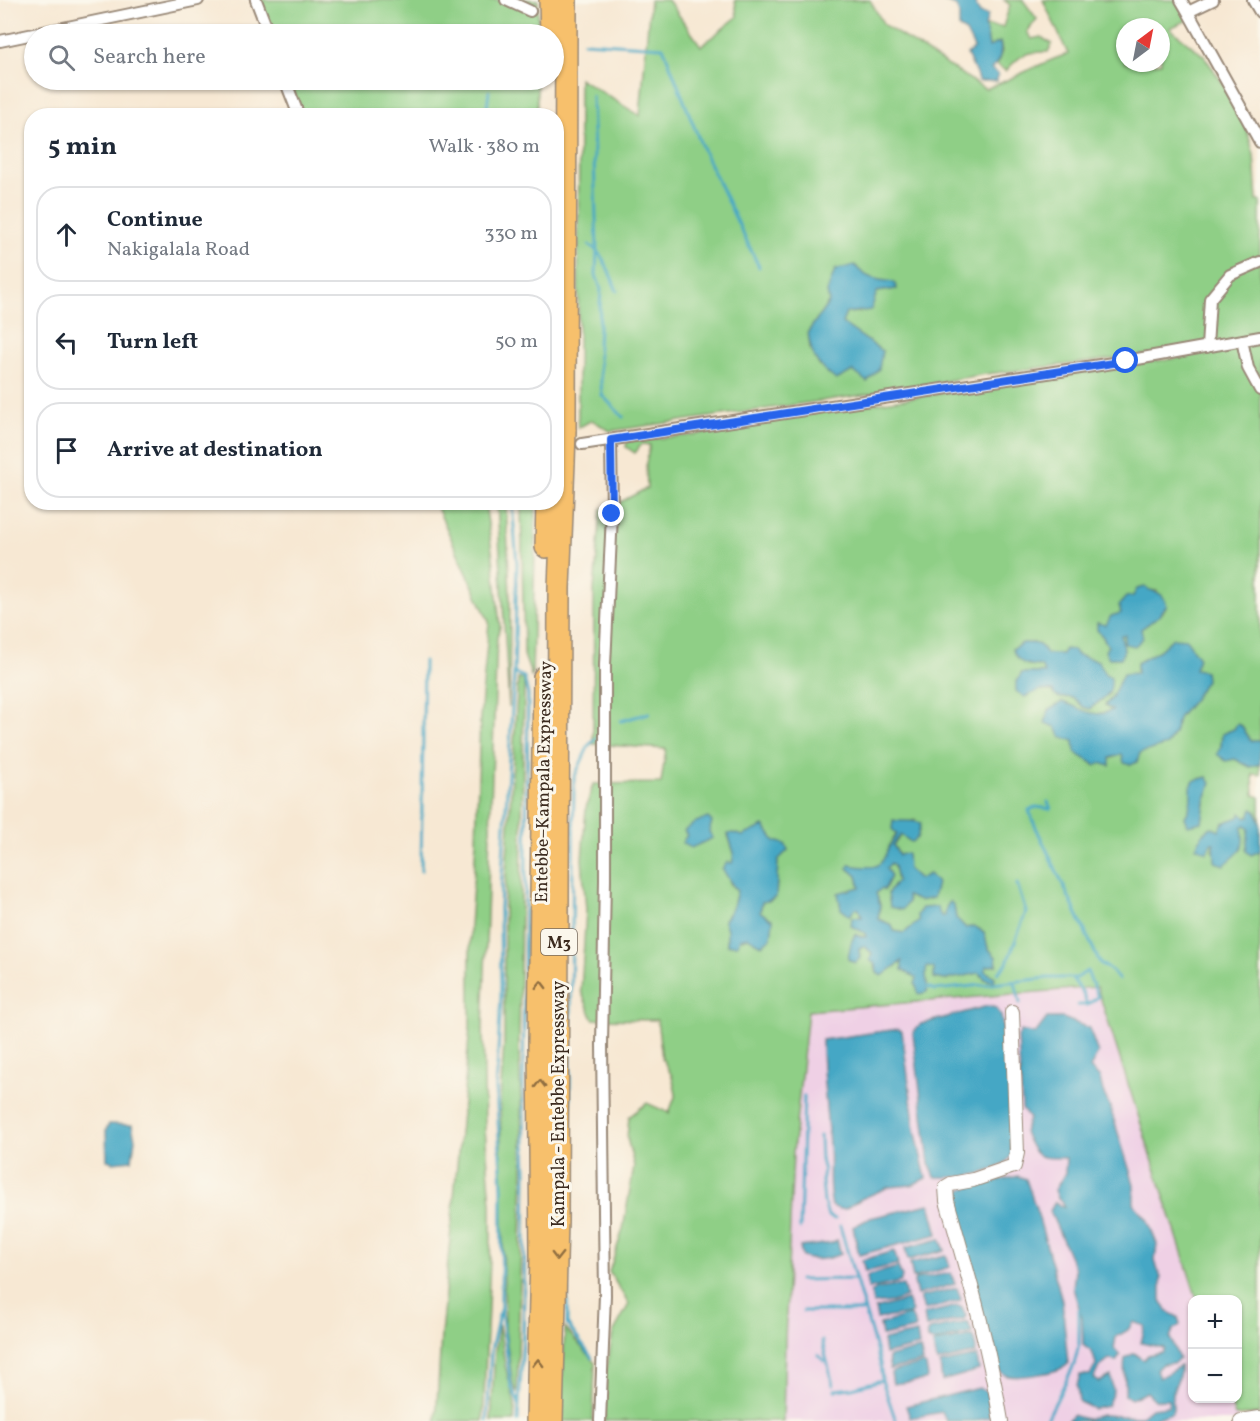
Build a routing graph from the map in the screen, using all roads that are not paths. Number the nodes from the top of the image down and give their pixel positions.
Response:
1 (198, 0) edge
2 (256, 0) edge
3 (506, 0) edge
4 (550, 0) edge
5 (566, 0) edge
6 (1181, 0) edge
7 (1213, 0) edge
8 (1253, 0) edge
9 (530, 12) dead end
10 (1188, 12) junction
11 (1260, 12) edge
12 (82, 24) edge
13 (265, 24) edge
14 (550, 24) edge
15 (24, 36) edge
16 (0, 41) edge
17 (289, 90) edge
18 (551, 90) edge
19 (296, 108) edge
20 (552, 108) edge
21 (1260, 142) edge
22 (1260, 262) edge
23 (1260, 337) edge
24 (1242, 340) junction
25 (1207, 347) junction
26 (1260, 390) edge
27 (564, 430) edge
28 (564, 430) edge
29 (611, 440) junction
30 (582, 444) dead end
31 (564, 462) edge
32 (547, 510) edge
33 (562, 510) edge
34 (1012, 1012) dead end
35 (1260, 1418) edge
36 (537, 1421) edge
37 (552, 1421) edge
38 (600, 1421) edge
39 (1001, 1421) edge
40 (1241, 1421) edge

1 - 12 street
2 - 13 street
3 - 9 street
4 - 14 highway
5 -> 27 highway, Kampala - Entebbe Expressway / M3, bridge
6 - 10 street
7 - 10 street
8 - 11 street
10 - 21 street
15 - 16 street
17 - 19 street
18 - 20 highway
22 - 25 street
23 - 24 street
24 - 25 street
24 - 26 street
25 - 29 street
28 -> 31 highway, Kampala - Entebbe Expressway / M3, bridge
29 - 30 street
29 - 38 street
36 -> 32 highway, Entebbe–Kampala Expressway / M3
33 -> 37 highway, Kampala - Entebbe Expressway / M3, bridge
34 - 39 street
35 - 40 street

